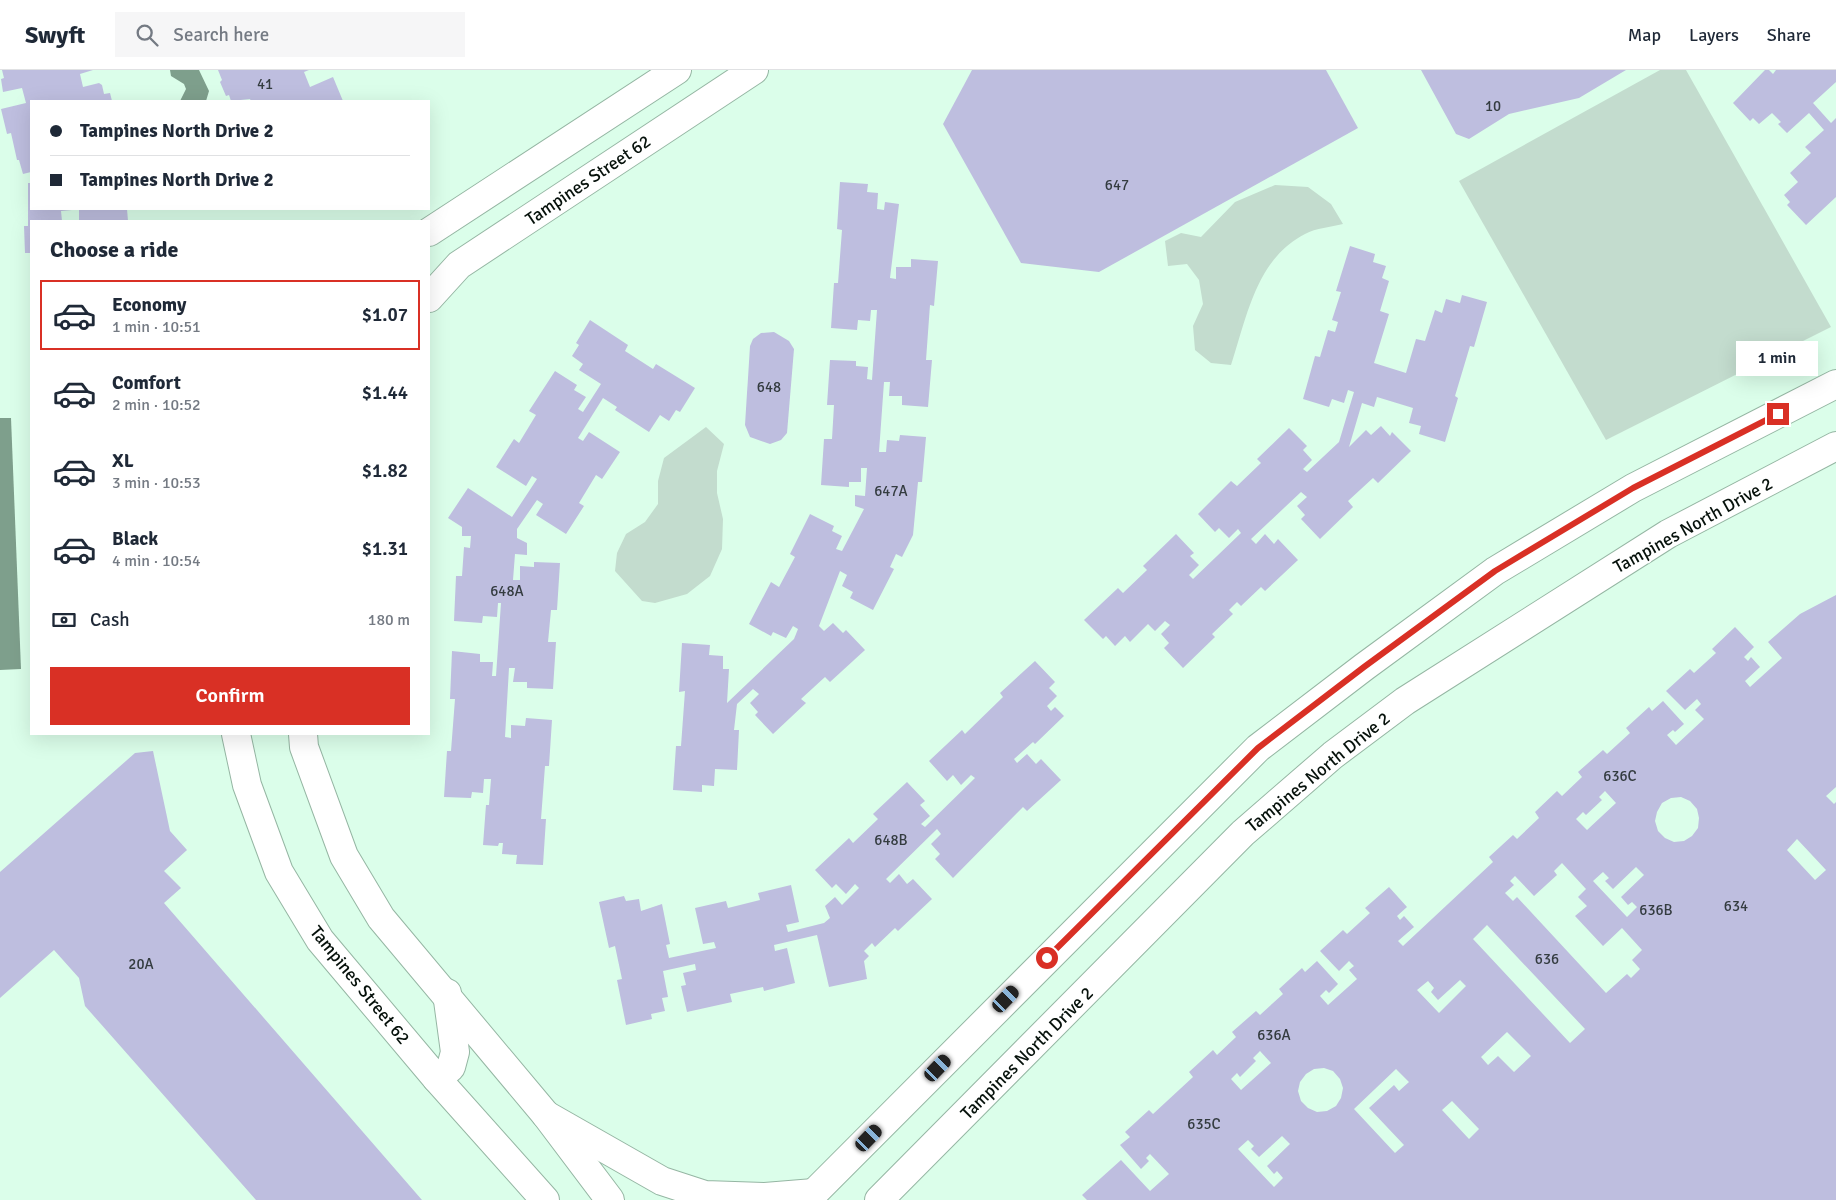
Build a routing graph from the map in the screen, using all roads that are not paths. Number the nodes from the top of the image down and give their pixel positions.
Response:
1 (677, 70) edge
2 (754, 70) edge
3 (430, 231) edge
4 (430, 297) edge
5 (1836, 384) edge
6 (1836, 446) edge
7 (236, 735) edge
8 (303, 735) edge
9 (447, 993) junction
10 (437, 1079) junction
11 (546, 1115) junction
12 (921, 1159) junction
13 (811, 1197) edge
14 (545, 1200) edge
15 (610, 1200) edge
16 (879, 1200) edge
17 (898, 1200) edge

1 - 3 street
2 - 4 street, Tampines Street 62
5 - 13 street
6 - 12 street, Tampines North Drive 2
7 - 10 street, Tampines Street 62
8 - 9 street
9 - 10 street
9 - 11 street
10 - 14 street, Tampines Street 62
11 - 13 street
11 - 15 street
12 - 16 street, Tampines North Drive 2
12 - 17 street

